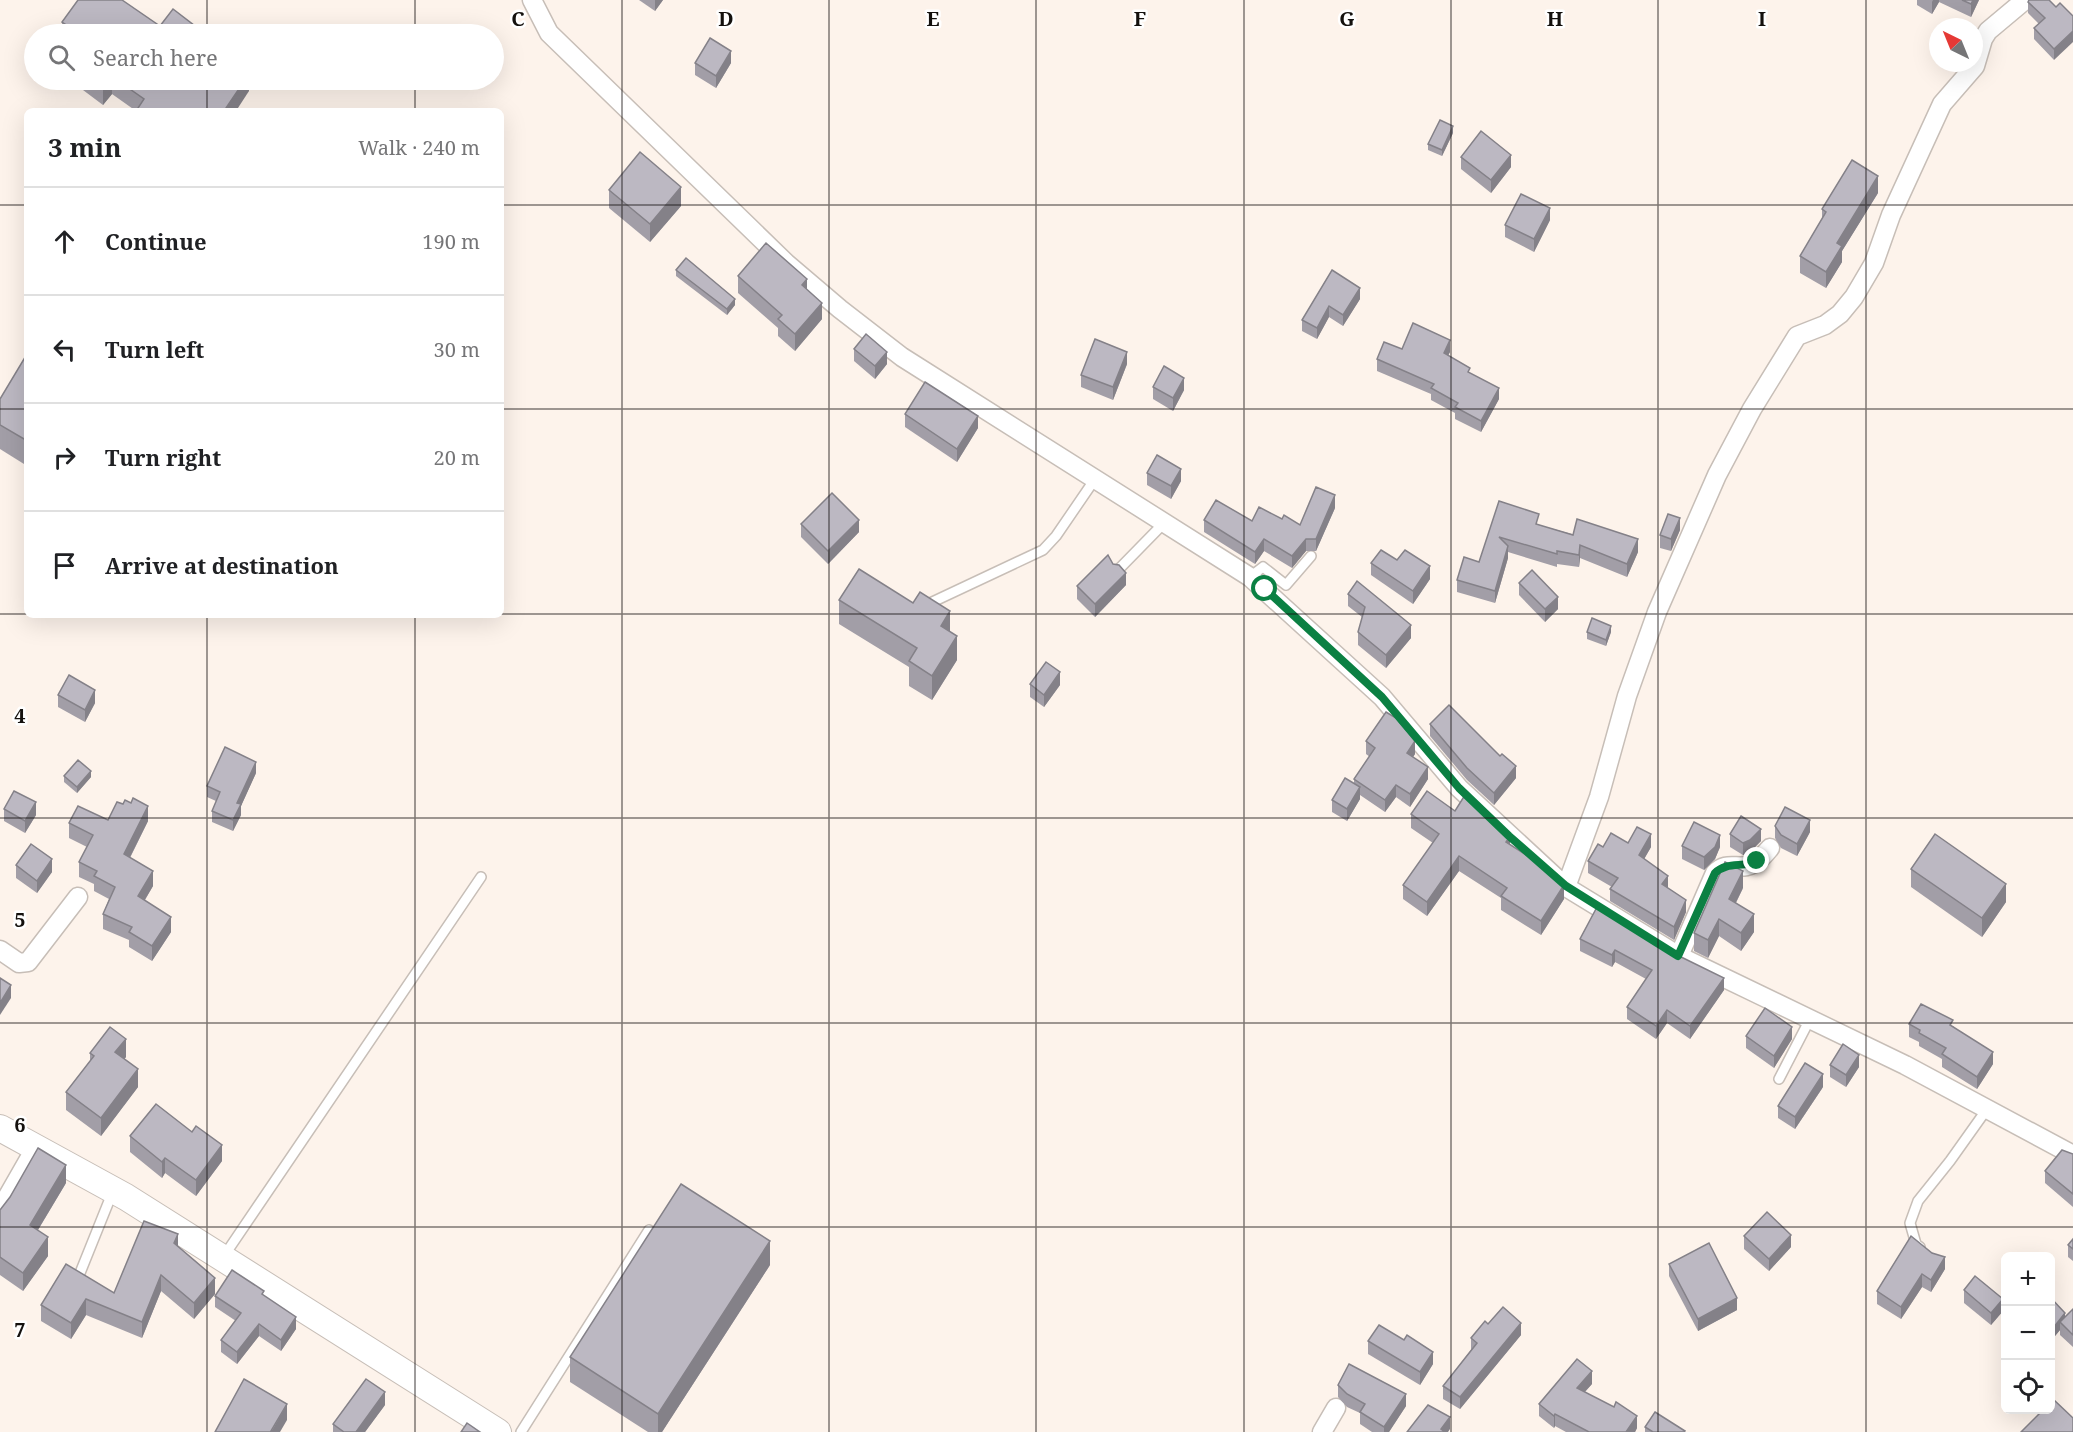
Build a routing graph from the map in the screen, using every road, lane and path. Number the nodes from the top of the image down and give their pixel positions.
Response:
1 (532, 0) edge
2 (2025, 0) edge
3 (1095, 479) junction
4 (1165, 522) junction
5 (1311, 556) dead end
6 (1117, 571) edge
7 (1250, 577) junction
8 (918, 609) edge
9 (1770, 848) dead end
10 (481, 877) dead end
11 (1566, 886) junction
12 (78, 897) dead end
13 (0, 950) edge
14 (1678, 956) junction
15 (1810, 1019) junction
16 (1779, 1079) dead end
17 (1987, 1109) junction
18 (0, 1128) edge
19 (36, 1147) junction
20 (2073, 1155) edge
21 (114, 1190) junction
22 (0, 1210) edge
23 (649, 1230) edge
24 (1929, 1255) edge
25 (222, 1257) junction
26 (78, 1278) edge
27 (1336, 1408) dead end
28 (498, 1432) edge
29 (521, 1432) edge
30 (1322, 1432) edge

1 - 3 street
2 - 11 street
3 - 4 street
3 - 8 lane
4 - 6 lane
4 - 7 street
5 - 7 lane
7 - 11 street
9 - 14 street
10 - 25 lane
11 - 14 street
12 - 13 street
14 - 15 street
15 - 16 lane
15 - 17 street
17 - 20 street
17 - 24 lane
18 - 19 street
19 - 21 street
19 - 22 street
21 - 25 street
21 - 26 lane
23 - 29 lane
25 - 28 street
27 - 30 street

